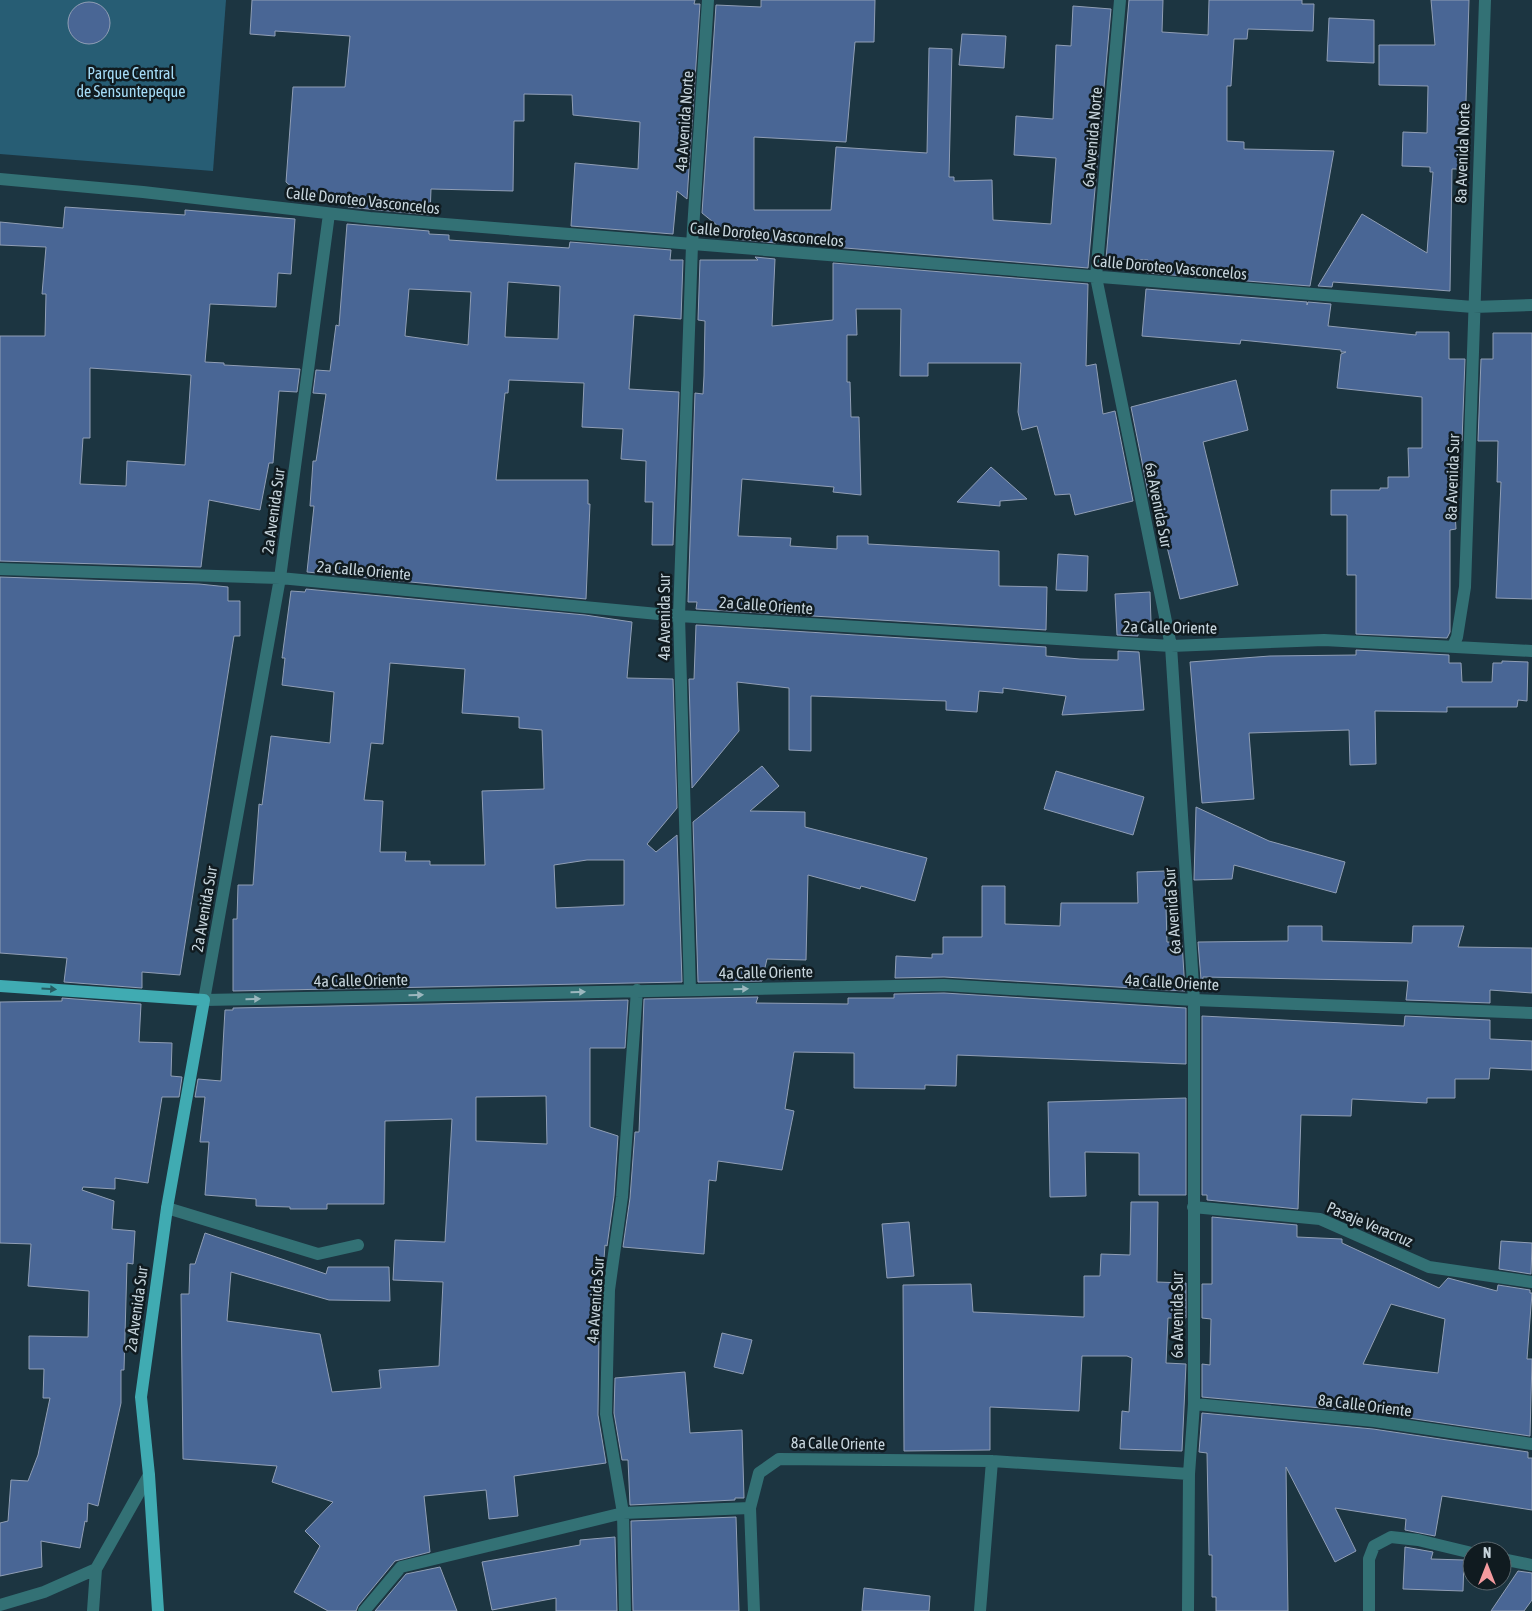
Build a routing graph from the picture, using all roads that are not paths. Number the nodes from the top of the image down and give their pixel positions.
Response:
1 (708, 0) edge
2 (1120, 0) edge
3 (1485, 0) edge
4 (0, 179) edge
5 (329, 214) junction
6 (692, 245) junction
7 (1096, 277) junction
8 (1532, 305) edge
9 (1473, 307) junction
10 (0, 569) edge
11 (280, 578) junction
12 (679, 616) junction
13 (1171, 646) junction
14 (1453, 646) junction
15 (1532, 651) edge
16 (0, 986) edge
17 (637, 990) junction
18 (690, 990) junction
19 (204, 1000) junction
20 (1194, 1000) junction
21 (1532, 1013) edge
22 (1193, 1207) junction
23 (167, 1208) junction
24 (358, 1244) dead end
25 (1532, 1282) edge
26 (1194, 1404) junction
27 (1532, 1444) edge
28 (992, 1461) junction
29 (1189, 1474) junction
30 (149, 1475) junction
31 (750, 1508) junction
32 (623, 1513) junction
33 (1462, 1551) edge
34 (1512, 1561) edge
35 (1532, 1565) edge
36 (96, 1569) junction
37 (0, 1605) edge
38 (92, 1611) edge
39 (158, 1611) edge
40 (364, 1611) edge
41 (625, 1611) edge
42 (754, 1611) edge
43 (980, 1611) edge
44 (1188, 1611) edge
45 (1369, 1611) edge

1 - 6 street, 4a Avenida Norte
2 - 7 street, 6a Avenida Norte
3 - 9 street, 8a Avenida Norte
4 - 5 street, Calle Doroteo Vasconcelos
5 - 6 street, Calle Doroteo Vasconcelos
5 - 11 street, 2a Avenida Sur
6 - 7 street, Calle Doroteo Vasconcelos
6 - 12 street, 4a Avenida Sur
7 - 9 street, Calle Doroteo Vasconcelos
7 - 13 street, 6a Avenida Sur
8 - 9 street, Calle Doroteo Vasconcelos
9 - 14 street, 8a Avenida Sur
10 - 11 street, 2a Calle Oriente
11 - 12 street, 2a Calle Oriente
11 - 19 street, 2a Avenida Sur
12 - 13 street, 2a Calle Oriente
12 - 18 street, 4a Avenida Sur
13 - 14 street, 2a Calle Oriente
13 - 20 street, 6a Avenida Sur
14 - 15 street, 2a Calle Oriente
16 -> 19 main road, 4a Calle Oriente
17 - 18 street, 4a Calle Oriente
19 -> 17 street, 4a Calle Oriente
17 - 32 street, 4a Avenida Sur
18 -> 20 street, 4a Calle Oriente
19 - 23 main road, 2a Avenida Sur
20 - 21 street, 4a Calle Oriente
20 - 22 street, 6a Avenida Sur
22 - 25 street, Pasaje Veracruz
22 - 26 street, 6a Avenida Sur
23 - 24 street
23 - 30 main road, 2a Avenida Sur
26 - 27 street, 8a Calle Oriente
26 - 29 street, 6a Avenida Sur
28 - 29 street, 8a Calle Oriente
28 - 31 street, 8a Calle Oriente
28 - 43 street
29 - 44 street, 6a Avenida Sur
30 - 36 street
30 - 39 main road, 2a Avenida Sur
31 - 32 street
31 - 42 street, 8a Calle Oriente
32 - 40 street
32 - 41 street, 4a Avenida Sur
33 - 45 street
34 - 35 street
36 - 37 street
36 - 38 street

